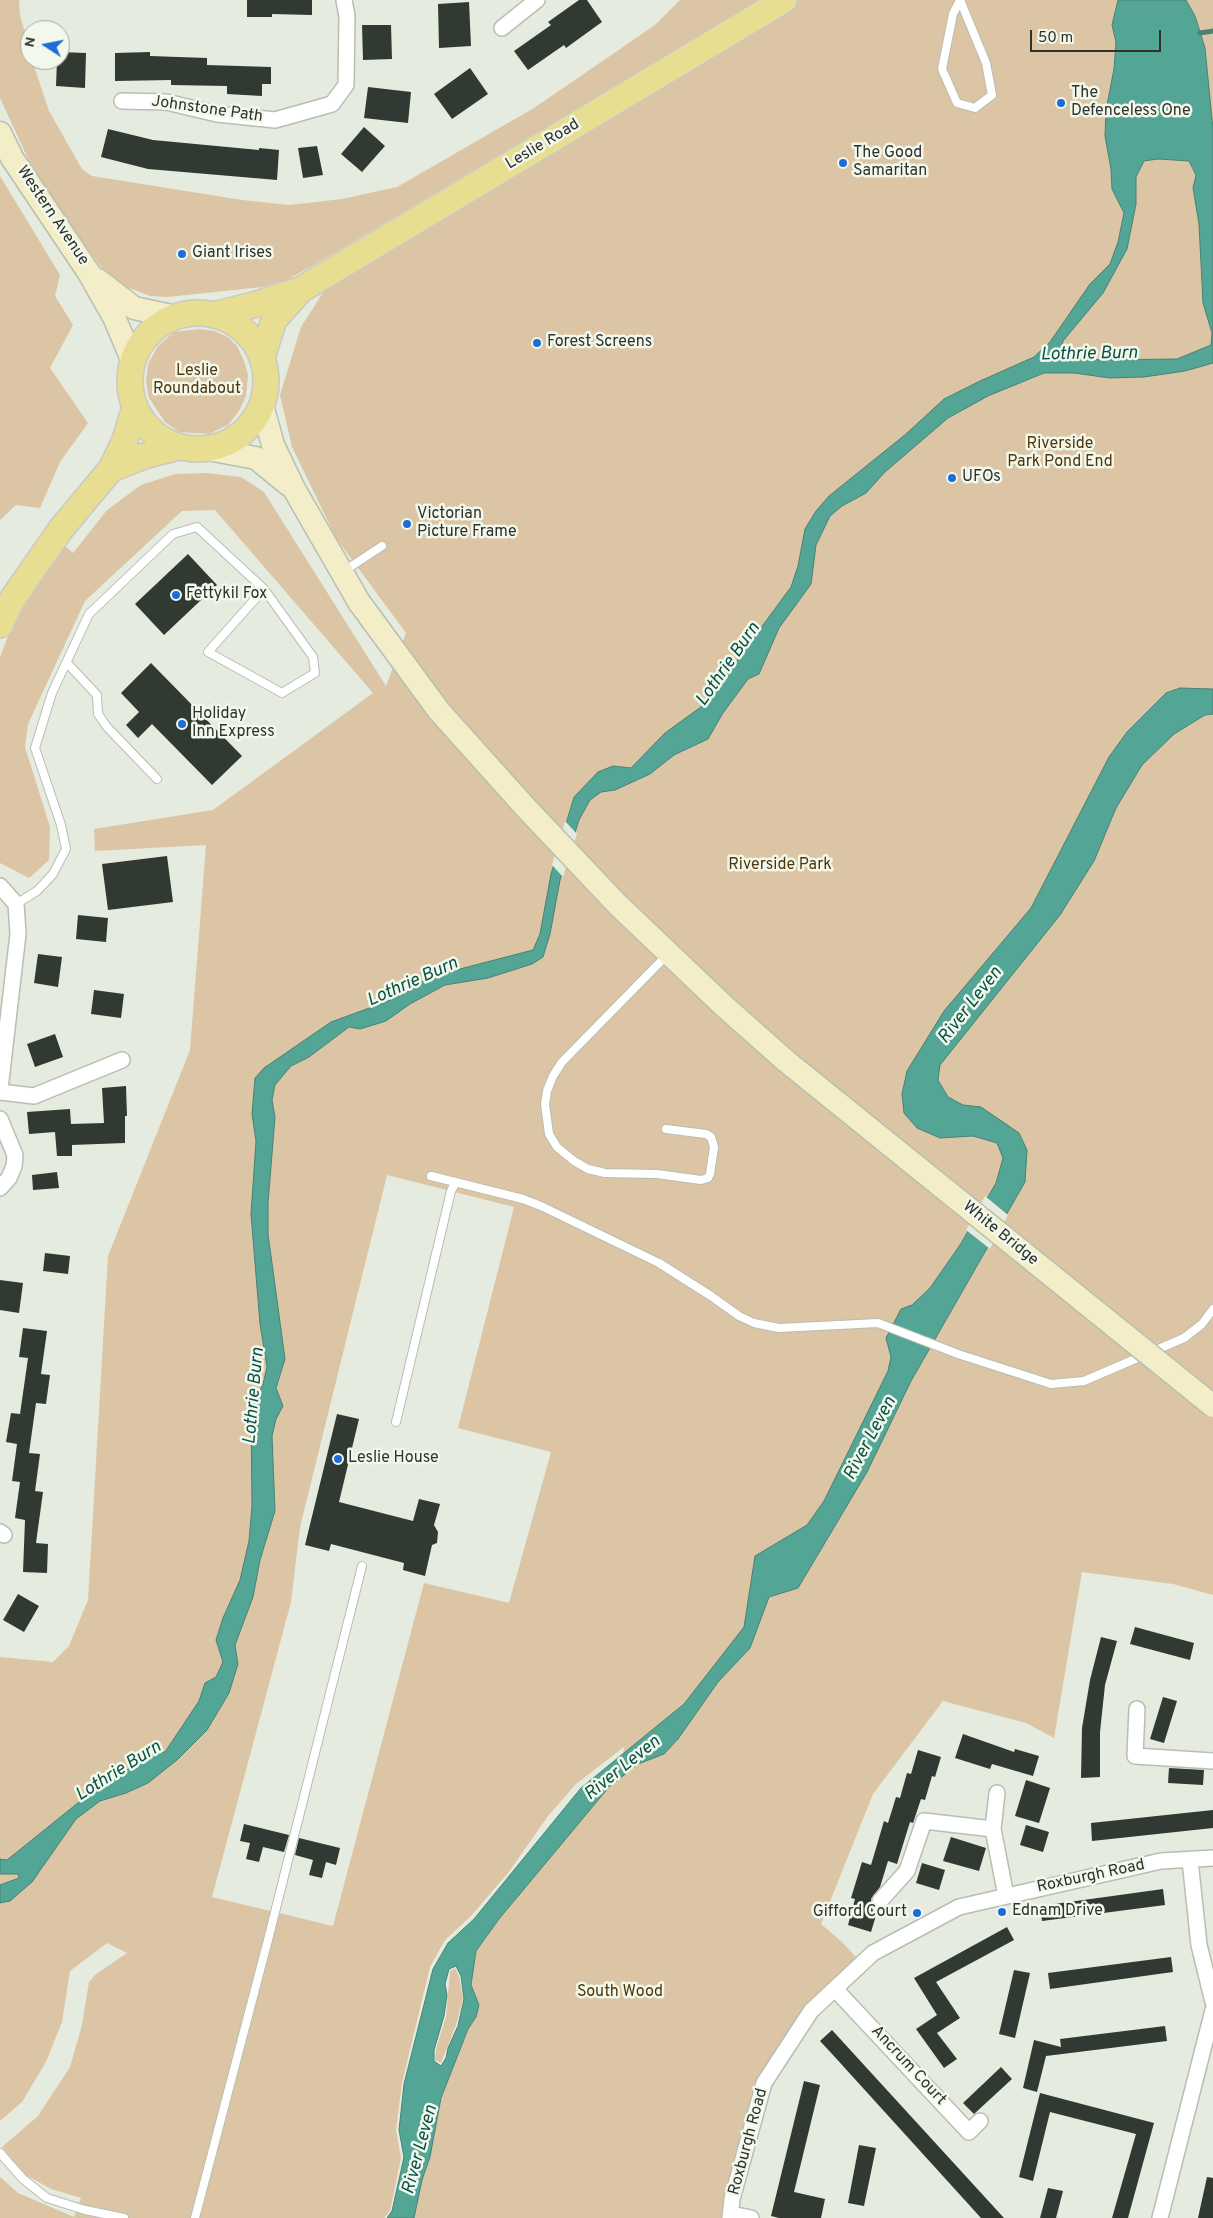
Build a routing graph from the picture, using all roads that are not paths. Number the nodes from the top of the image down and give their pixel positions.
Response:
1 (344, 0) edge
2 (536, 0) edge
3 (784, 0) edge
4 (960, 0) edge
5 (502, 28) dead end
6 (122, 101) dead end
7 (0, 133) edge
8 (90, 273) junction
9 (302, 289) junction
10 (213, 315) junction
11 (176, 317) junction
12 (262, 357) junction
13 (133, 362) junction
14 (262, 405) junction
15 (135, 407) junction
16 (179, 447) junction
17 (208, 449) junction
18 (111, 469) junction
19 (294, 489) junction
20 (382, 546) dead end
21 (342, 572) junction
22 (264, 589) junction
23 (0, 625) edge
24 (67, 663) junction
25 (157, 779) dead end
26 (0, 886) edge
27 (16, 904) junction
28 (668, 954) junction
29 (122, 1060) dead end
30 (0, 1091) edge
31 (0, 1118) edge
32 (666, 1129) dead end
33 (431, 1176) dead end
34 (456, 1182) junction
35 (0, 1188) edge
36 (1213, 1309) edge
37 (1213, 1406) edge
38 (396, 1422) dead end
39 (362, 1566) dead end
40 (1137, 1709) dead end
41 (1213, 1761) edge
42 (997, 1793) dead end
43 (993, 1829) junction
44 (1213, 1858) edge
45 (1190, 1860) junction
46 (1006, 1896) junction
47 (880, 1901) dead end
48 (1208, 1963) edge
49 (835, 1989) junction
50 (1213, 2002) edge
51 (1213, 2010) edge
52 (980, 2121) dead end
53 (0, 2153) edge
54 (731, 2216) edge
55 (124, 2218) edge
56 (195, 2218) edge
57 (751, 2218) edge
58 (1160, 2218) edge

1 - 6 street, Johnstone Path
2 - 5 street
3 - 9 main road, Leslie Road
4 - 4 lane
7 - 8 main road, Western Avenue
8 - 11 main road
8 - 13 main road
9 - 10 main road
9 - 12 main road
10 - 11 main road
10 - 12 main road
11 - 13 main road
12 - 14 main road
13 - 15 main road
14 - 17 main road
14 - 19 main road, White Bridge
15 - 16 main road
15 - 18 main road
16 - 17 main road
16 - 18 main road
17 - 19 main road
18 - 23 main road
19 - 21 main road, White Bridge
20 - 21 lane
21 - 28 main road, White Bridge
22 - 22 lane
22 - 24 lane
24 - 25 lane
24 - 27 lane
26 - 27 street
27 - 30 street
28 - 32 lane
28 - 37 main road, White Bridge, bridge
29 - 30 street
31 - 35 street
33 - 34 lane
34 - 36 lane
34 - 38 lane
39 - 56 lane
40 - 41 street
42 - 43 street
43 - 46 street
43 - 47 street
44 - 45 street, Roxburgh Road
45 - 46 street, Roxburgh Road
45 - 48 street
46 - 49 street, Roxburgh Road
48 - 50 street
49 - 52 street, Ancrum Court
49 - 54 street, Roxburgh Road
51 - 58 street
53 - 55 lane
54 - 57 street

